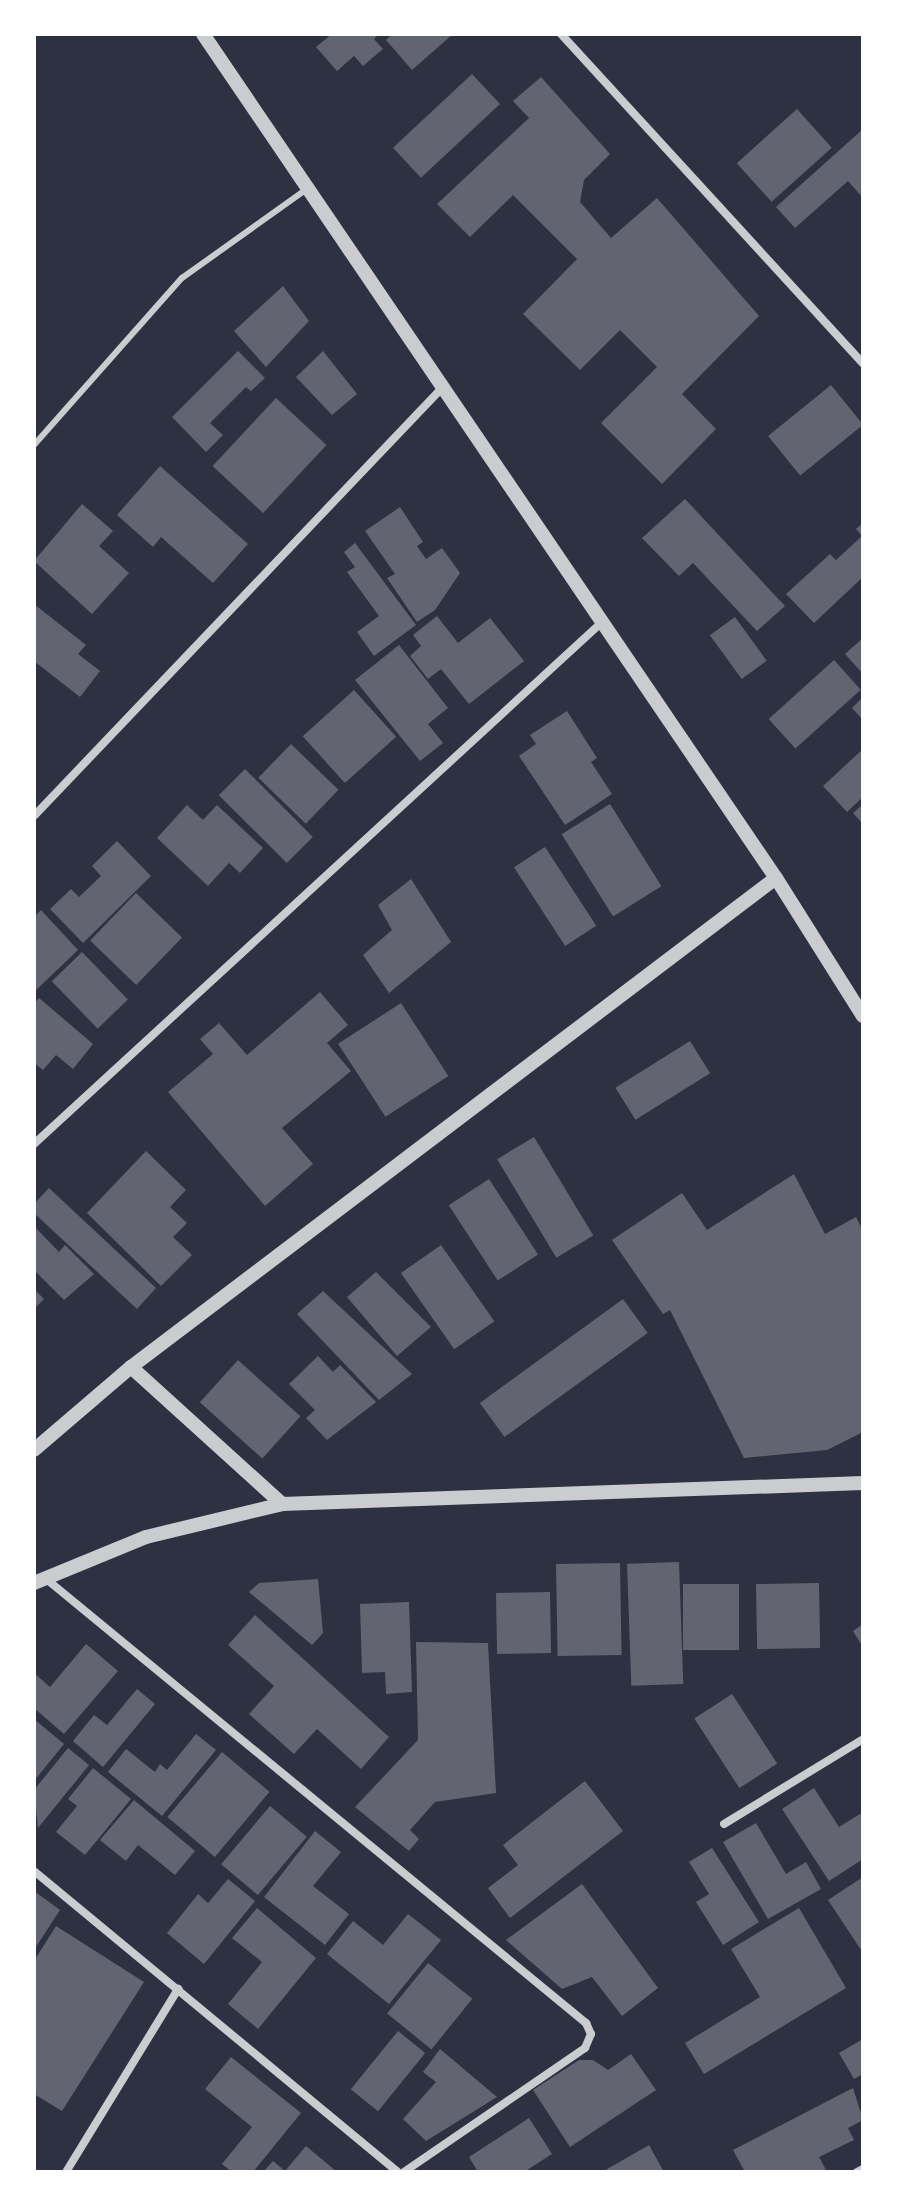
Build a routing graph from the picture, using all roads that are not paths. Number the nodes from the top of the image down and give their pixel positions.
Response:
1 (203, 34) edge
2 (561, 34) edge
3 (308, 188) junction
4 (863, 364) edge
5 (443, 387) junction
6 (34, 445) edge
7 (602, 622) junction
8 (34, 816) edge
9 (776, 878) junction
10 (863, 1016) edge
11 (34, 1144) edge
12 (131, 1367) junction
13 (34, 1450) edge
14 (863, 1483) edge
15 (282, 1504) junction
16 (39, 1580) edge
17 (863, 1739) edge
18 (724, 1824) dead end
19 (34, 1871) edge
20 (178, 1989) junction
21 (863, 2169) edge
22 (66, 2172) edge
23 (401, 2172) edge
24 (857, 2172) edge

1 - 3 street
2 - 4 street
3 - 5 street
3 - 6 lane
5 - 7 street
5 - 8 street
7 - 9 street
7 - 11 street
9 - 10 street
9 - 12 street
12 - 13 street
12 - 15 street
14 - 15 street
15 - 16 street
16 - 23 street
17 - 18 street
19 - 20 street
20 - 22 street
20 - 23 street
21 - 24 street

